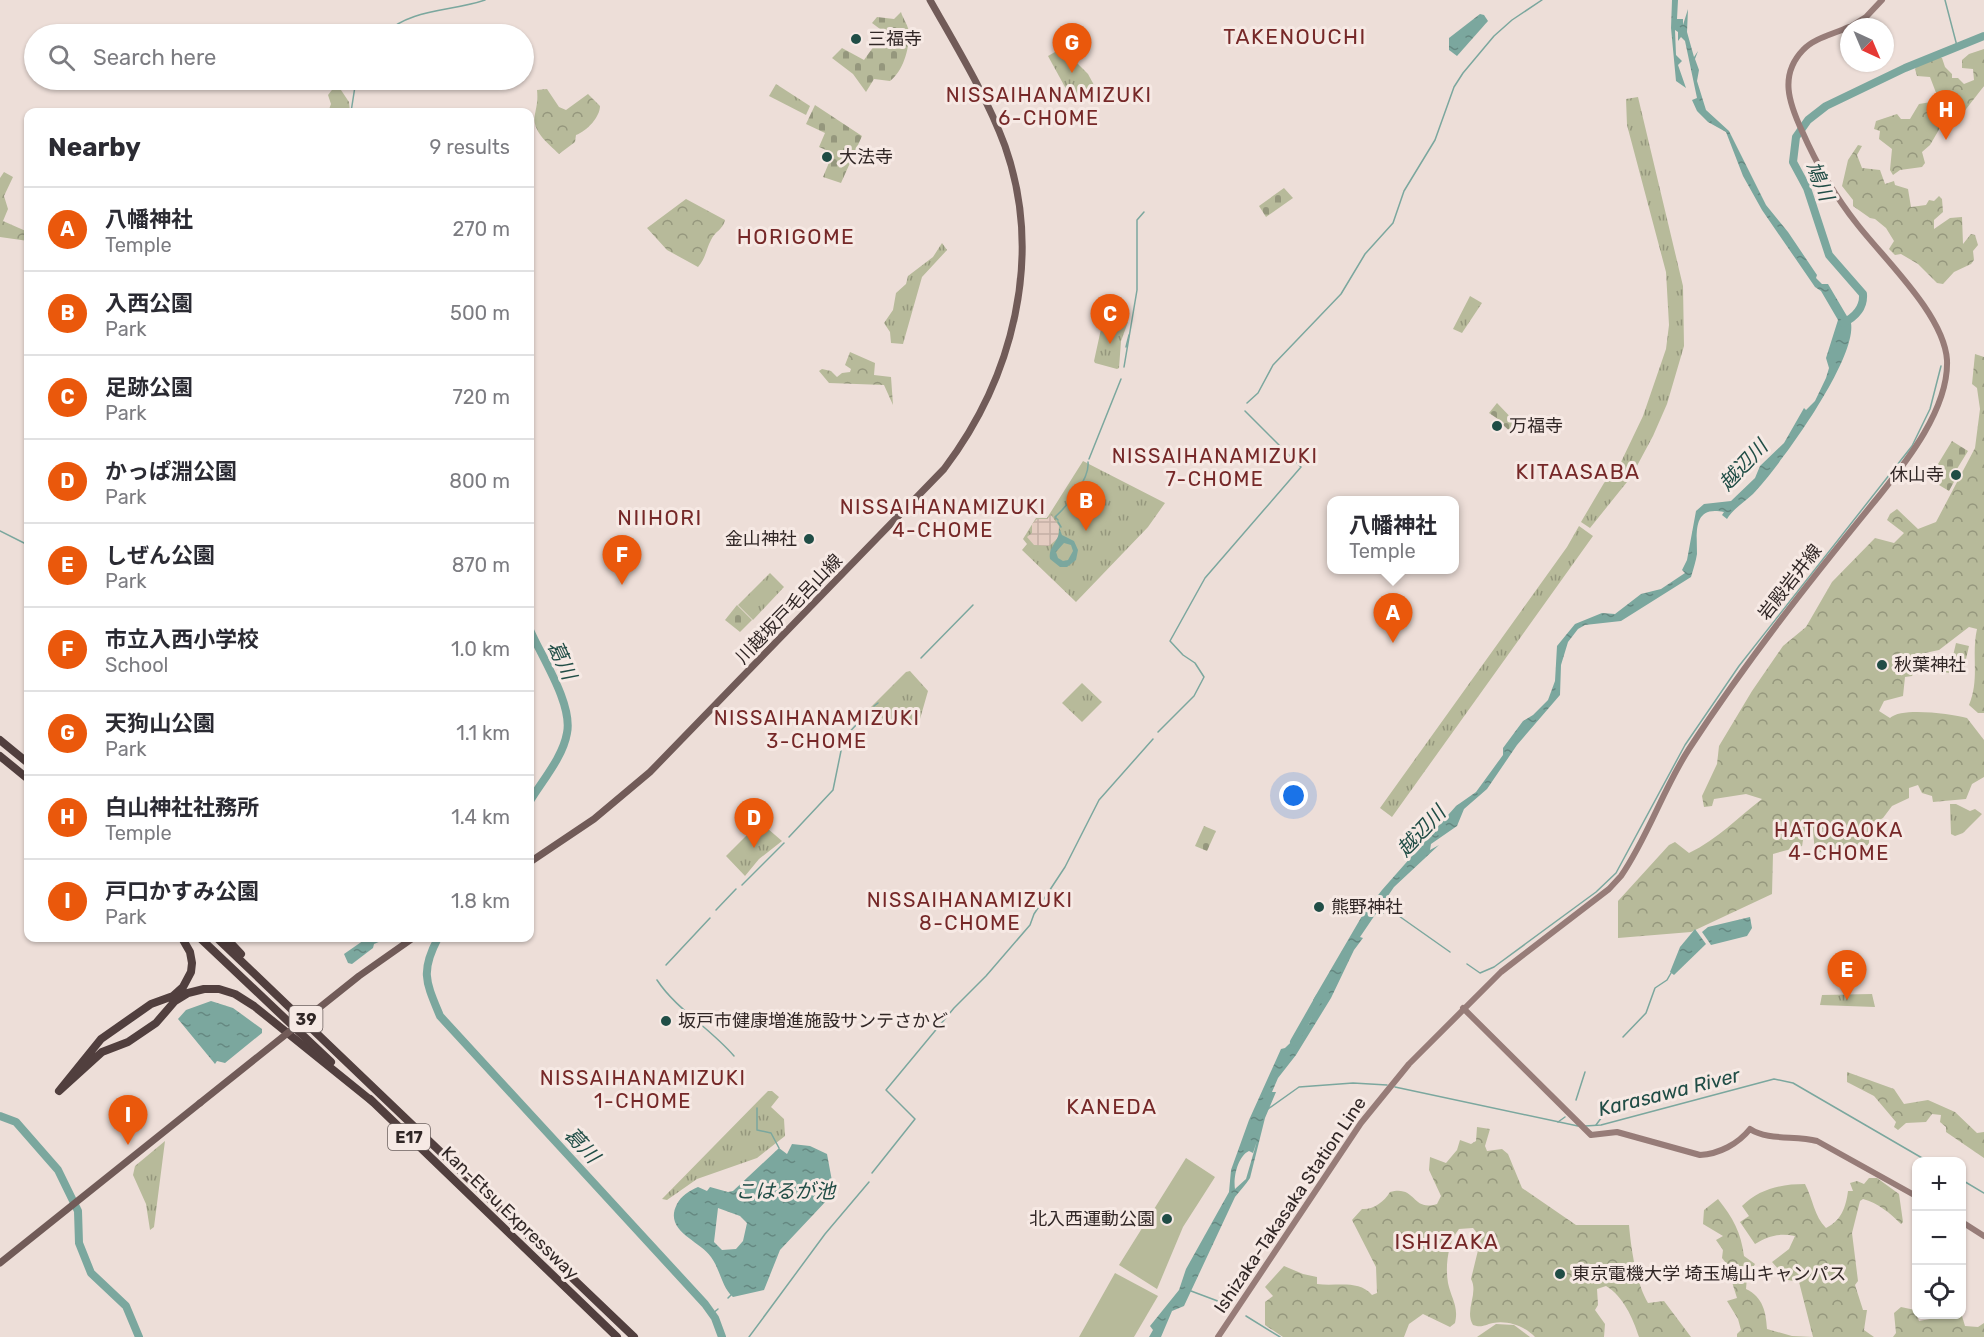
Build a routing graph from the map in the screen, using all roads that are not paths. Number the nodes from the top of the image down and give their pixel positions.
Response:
1 (930, 0) edge
2 (1881, 0) edge
3 (1864, 18) edge
4 (1840, 31) edge
5 (0, 740) edge
6 (0, 756) edge
7 (24, 760) edge
8 (24, 776) edge
9 (534, 859) edge
10 (184, 942) edge
11 (204, 942) edge
12 (221, 942) edge
13 (230, 942) edge
14 (407, 942) edge
15 (1463, 1008) junction
16 (292, 1009) junction
17 (1394, 1081) joint
18 (373, 1102) junction
19 (1912, 1193) edge
20 (1966, 1225) edge
21 (1984, 1236) edge
22 (0, 1263) edge
23 (617, 1337) edge
24 (634, 1337) edge
25 (1218, 1337) edge

1 - 9 main road, 川越坂戸毛呂山線
2 - 3 main road
4 - 15 main road, 岩殿岩井線
5 - 7 highway
6 - 8 highway
10 - 18 highway
11 - 18 highway, Kan-Etsu Expressway / E17
12 - 16 highway, Kan-Etsu Expressway / E17
13 - 16 highway
14 - 22 main road, 39, bridge
15 - 17 main road, 岩殿岩井線
15 - 19 main road
16 - 24 highway, Kan-Etsu Expressway / E17
17 - 25 main road, Ishizaka-Takasaka Station Line
18 - 23 highway, Kan-Etsu Expressway / E17
20 - 21 main road

